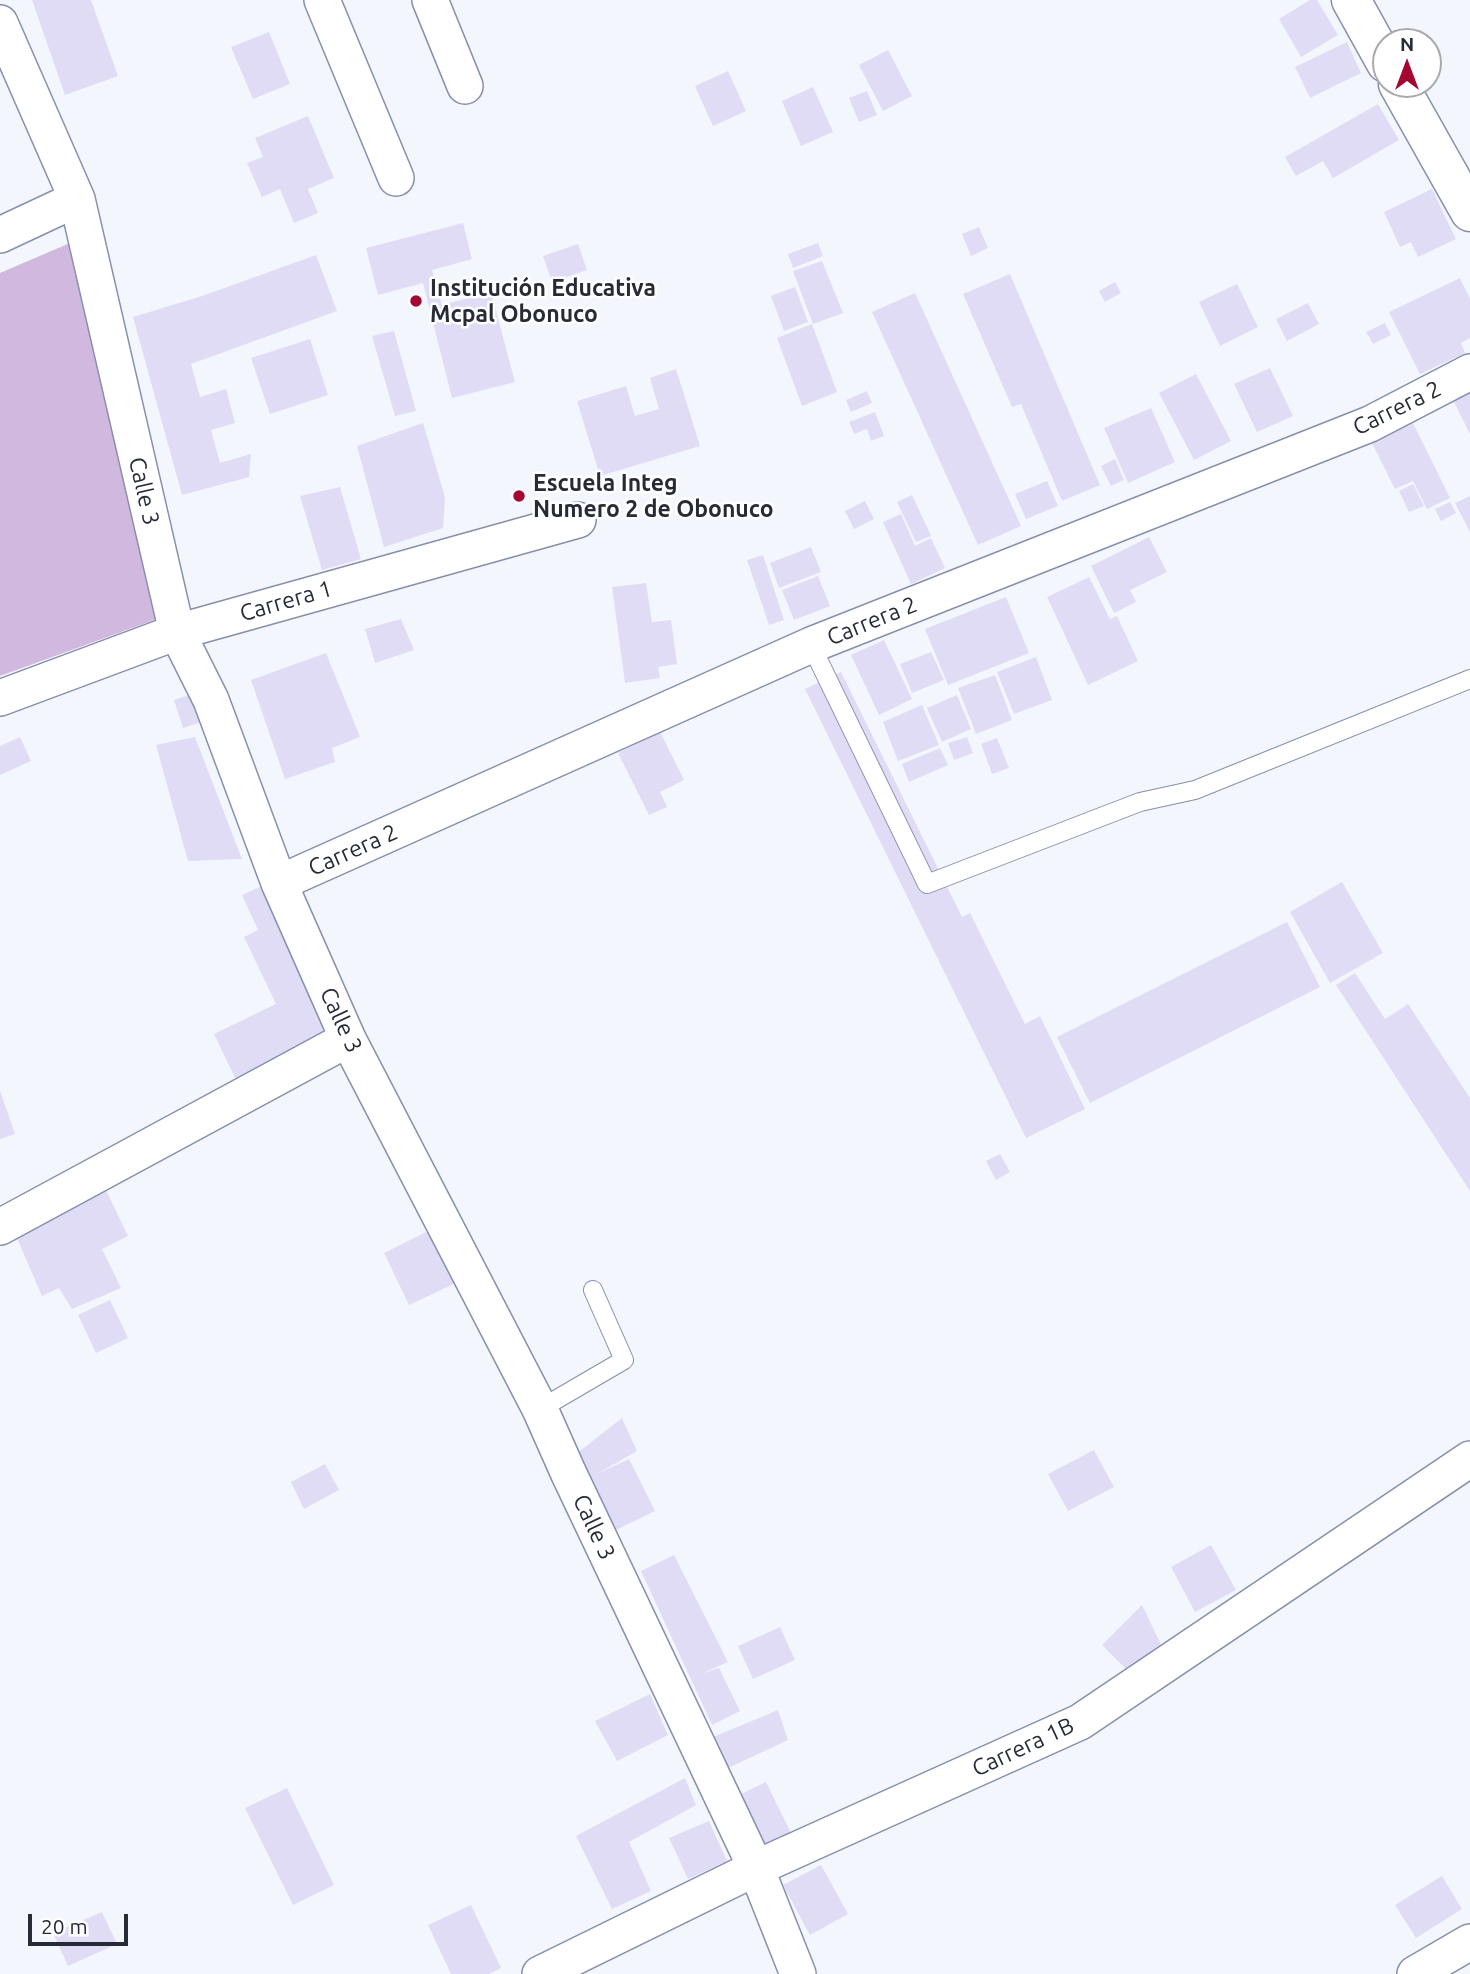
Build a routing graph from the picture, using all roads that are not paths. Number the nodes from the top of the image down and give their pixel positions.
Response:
1 (322, 0) edge
2 (430, 0) edge
3 (1351, 0) edge
4 (0, 23) edge
5 (1372, 38) edge
6 (465, 86) dead end
7 (1406, 98) edge
8 (396, 178) dead end
9 (77, 200) junction
10 (1470, 212) edge
11 (0, 235) edge
12 (1470, 372) edge
13 (578, 520) dead end
14 (177, 632) junction
15 (811, 645) junction
16 (1470, 679) edge
17 (0, 698) edge
18 (279, 883) junction
19 (348, 1039) junction
20 (0, 1227) edge
21 (593, 1290) dead end
22 (540, 1409) junction
23 (1470, 1458) edge
24 (756, 1868) junction
25 (1470, 1942) edge
26 (541, 1974) edge
27 (798, 1974) edge
28 (1415, 1974) edge

1 - 8 street
2 - 6 street
3 - 5 street
4 - 9 street, Calle 3
7 - 10 street
9 - 11 street
9 - 14 street, Calle 3
12 - 15 street, Carrera 2
13 - 14 street, Carrera 1
14 - 17 street, Carrera 1
14 - 18 street, Calle 3
15 - 16 lane
15 - 18 street, Carrera 2
18 - 19 street, Calle 3
19 - 20 street
19 - 22 street, Calle 3
21 - 22 lane
22 - 24 street, Calle 3
23 - 24 street, Carrera 1B
24 - 26 street, Carrera 1B
24 - 27 street, Calle 3
25 - 28 street

